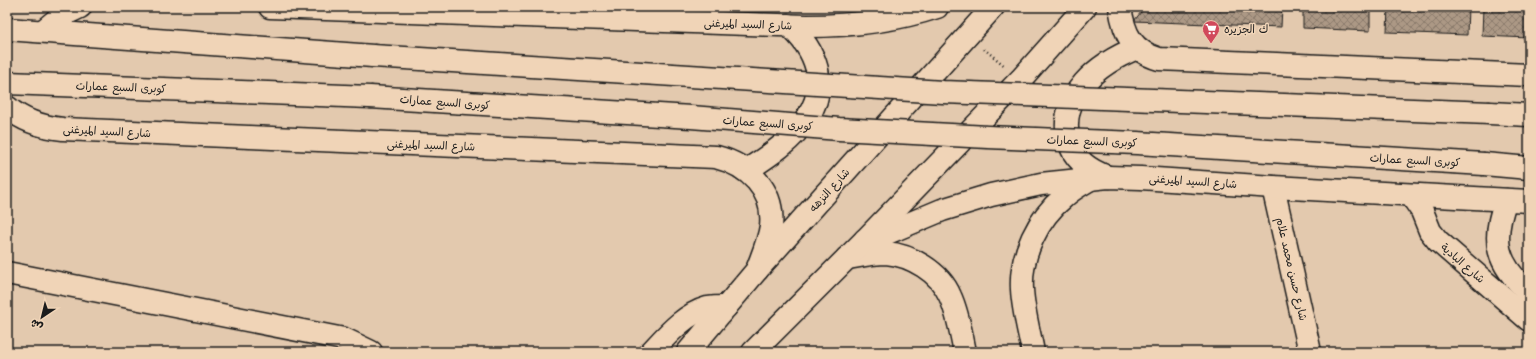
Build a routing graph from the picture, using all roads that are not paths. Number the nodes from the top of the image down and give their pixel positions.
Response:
1 (80, 7) edge
2 (270, 7) edge
3 (845, 7) edge
4 (937, 7) edge
5 (993, 7) edge
6 (1085, 7) edge
7 (1120, 7) edge
8 (364, 9) edge
9 (445, 10) edge
10 (788, 25) junction
11 (825, 26) junction
12 (7, 29) edge
13 (43, 31) junction
14 (1137, 48) junction
15 (1529, 75) edge
16 (7, 83) edge
17 (7, 107) edge
18 (1529, 115) edge
19 (1529, 168) edge
20 (747, 170) junction
21 (1100, 178) junction
22 (1273, 187) junction
23 (1411, 194) junction
24 (1506, 200) junction
25 (1529, 201) edge
26 (865, 240) junction
27 (847, 258) junction
28 (757, 270) junction
29 (7, 273) edge
30 (1529, 292) edge
31 (726, 307) junction
32 (1529, 320) edge
33 (761, 348) edge
34 (371, 352) edge
35 (651, 352) edge
36 (688, 352) edge
37 (965, 352) edge
38 (1033, 352) edge
39 (1310, 352) edge

1 - 13 main road
2 - 8 main road, شارع السيد الميرغنى
3 - 11 main road
4 - 11 main road, شارع السيد الميرغنى
5 - 28 main road, شارع النزهه
6 - 26 main road
7 - 14 main road
8 - 9 main road, شارع السيد الميرغنى
9 - 10 main road, شارع السيد الميرغنى
10 - 11 main road, شارع السيد الميرغنى
10 - 20 main road
12 - 13 main road
13 - 18 main road, bridge
14 - 15 main road
14 - 21 main road
16 - 19 main road, كوبرى السبع عمارات, bridge
17 - 20 main road, شارع السيد الميرغنى
20 - 28 main road, شارع السيد الميرغنى
21 - 22 main road, شارع السيد الميرغنى
21 - 26 main road, شارع السيد الميرغنى
21 - 38 main road
22 - 23 main road, شارع السيد الميرغنى
22 - 39 main road, شارع حسن محمد علام
23 - 24 main road, شارع السيد الميرغنى
23 - 32 main road, شارع البادية
24 - 25 main road, شارع السيد الميرغنى
24 - 30 main road
26 - 27 main road
27 - 33 main road
27 - 37 main road
28 - 31 main road, شارع النزهه
29 - 34 main road
31 - 35 main road
31 - 36 main road, شارع النزهه

